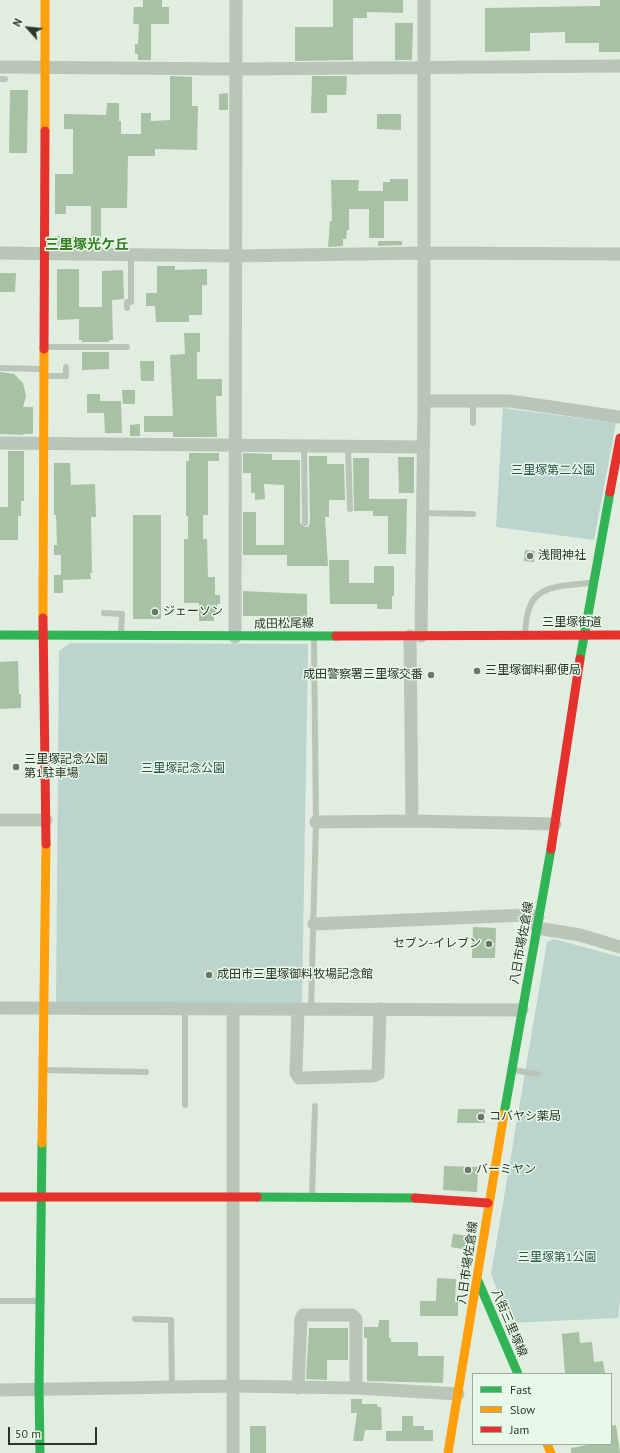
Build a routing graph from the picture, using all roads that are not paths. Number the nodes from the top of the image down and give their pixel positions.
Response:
1 (45, 0) edge
2 (236, 0) edge
3 (424, 0) edge
4 (424, 66) junction
5 (620, 66) edge
6 (46, 67) junction
7 (235, 69) junction
8 (2, 75) edge
9 (44, 252) junction
10 (0, 253) edge
11 (424, 253) junction
12 (131, 254) junction
13 (620, 254) edge
14 (235, 256) junction
15 (127, 308) dead end
16 (43, 347) junction
17 (127, 348) dead end
18 (66, 367) dead end
19 (0, 368) edge
20 (43, 372) junction
21 (424, 401) junction
22 (472, 401) junction
23 (620, 417) edge
24 (473, 423) dead end
25 (620, 438) edge
26 (0, 443) edge
27 (43, 443) junction
28 (236, 445) junction
29 (304, 446) junction
30 (348, 446) junction
31 (423, 447) junction
32 (617, 470) edge
33 (350, 509) dead end
34 (422, 513) junction
35 (473, 514) dead end
36 (305, 524) dead end
37 (593, 583) junction
38 (104, 613) dead end
39 (0, 634) edge
40 (43, 635) junction
41 (525, 635) junction
42 (585, 635) junction
43 (620, 635) edge
44 (121, 636) junction
45 (313, 636) junction
46 (415, 636) junction
47 (236, 637) junction
48 (0, 820) edge
49 (46, 820) junction
50 (412, 821) junction
51 (316, 822) junction
52 (555, 824) junction
53 (537, 922) junction
54 (314, 924) junction
55 (620, 947) edge
56 (0, 1008) edge
57 (44, 1008) junction
58 (186, 1009) junction
59 (234, 1009) junction
60 (312, 1009) junction
61 (380, 1009) junction
62 (298, 1010) junction
63 (522, 1010) junction
64 (42, 1070) junction
65 (511, 1070) junction
66 (146, 1072) dead end
67 (538, 1074) dead end
68 (185, 1105) dead end
69 (315, 1106) dead end
70 (42, 1196) junction
71 (233, 1196) junction
72 (312, 1196) junction
73 (0, 1197) edge
74 (488, 1203) junction
75 (478, 1281) junction
76 (0, 1301) edge
77 (40, 1301) junction
78 (135, 1319) dead end
79 (518, 1373) edge
80 (234, 1386) junction
81 (172, 1388) junction
82 (298, 1388) junction
83 (356, 1388) junction
84 (39, 1389) junction
85 (0, 1390) edge
86 (458, 1394) junction
87 (40, 1453) edge
88 (233, 1453) edge
89 (448, 1453) edge

1 - 6 street
2 - 7 street
3 - 4 street
4 - 5 street
4 - 7 street
4 - 11 street
6 - 7 street
6 - 8 street
6 - 9 street
7 - 14 street
9 - 10 street
9 - 12 street
9 - 16 street
11 - 13 street
11 - 14 street
11 - 21 street
12 - 14 street
12 - 15 lane
14 - 28 street
16 - 17 lane
16 - 20 street
18 - 20 lane
19 - 20 lane
20 - 27 street
21 - 22 street
21 - 31 street
22 - 23 street
22 - 24 lane
25 - 32 street, 八日市場佐倉線
26 - 27 street
27 - 28 street
27 - 40 street
28 - 29 street
28 - 47 street
29 - 30 street
29 - 36 lane
30 - 31 street
30 - 33 lane
31 - 34 street
32 - 37 street, 八日市場佐倉線
34 - 35 lane
34 - 46 street
37 - 41 lane
37 - 42 street, 八日市場佐倉線
38 - 44 lane
39 - 40 street
40 - 44 street, 成田松尾線
40 - 49 street
41 - 42 street, 三里塚街道
41 - 46 street, 成田松尾線
42 - 43 street, 三里塚街道
42 - 52 street, 八日市場佐倉線
44 - 47 street, 成田松尾線
45 - 46 street, 成田松尾線
45 - 47 street, 成田松尾線
45 - 51 lane
46 - 50 street
48 - 49 street
49 - 57 street
50 - 51 street
50 - 52 street
51 - 54 lane
52 - 53 street, 八日市場佐倉線
53 - 54 street
53 - 55 street
53 - 63 street, 八日市場佐倉線
54 - 60 lane
56 - 57 street
57 - 58 street
57 - 64 street
58 - 59 street
58 - 68 lane
59 - 62 street
59 - 71 street
60 - 61 street
60 - 62 street
61 - 62 street
61 - 63 street
63 - 65 street, 八日市場佐倉線
64 - 66 lane
64 - 70 street
65 - 67 lane
65 - 74 street, 八日市場佐倉線
69 - 72 lane
70 - 71 street
70 - 73 street
70 - 77 street
71 - 72 street
71 - 80 street
72 - 74 street
74 - 75 street, 八日市場佐倉線
75 - 79 street, 八街三里塚線
75 - 86 street, 八日市場佐倉線
76 - 77 lane
77 - 84 street
78 - 81 lane
80 - 81 street
80 - 82 street
80 - 88 street
81 - 84 street
82 - 83 street
82 - 83 street
83 - 86 street
84 - 85 street
84 - 87 street
86 - 89 street, 八日市場佐倉線

